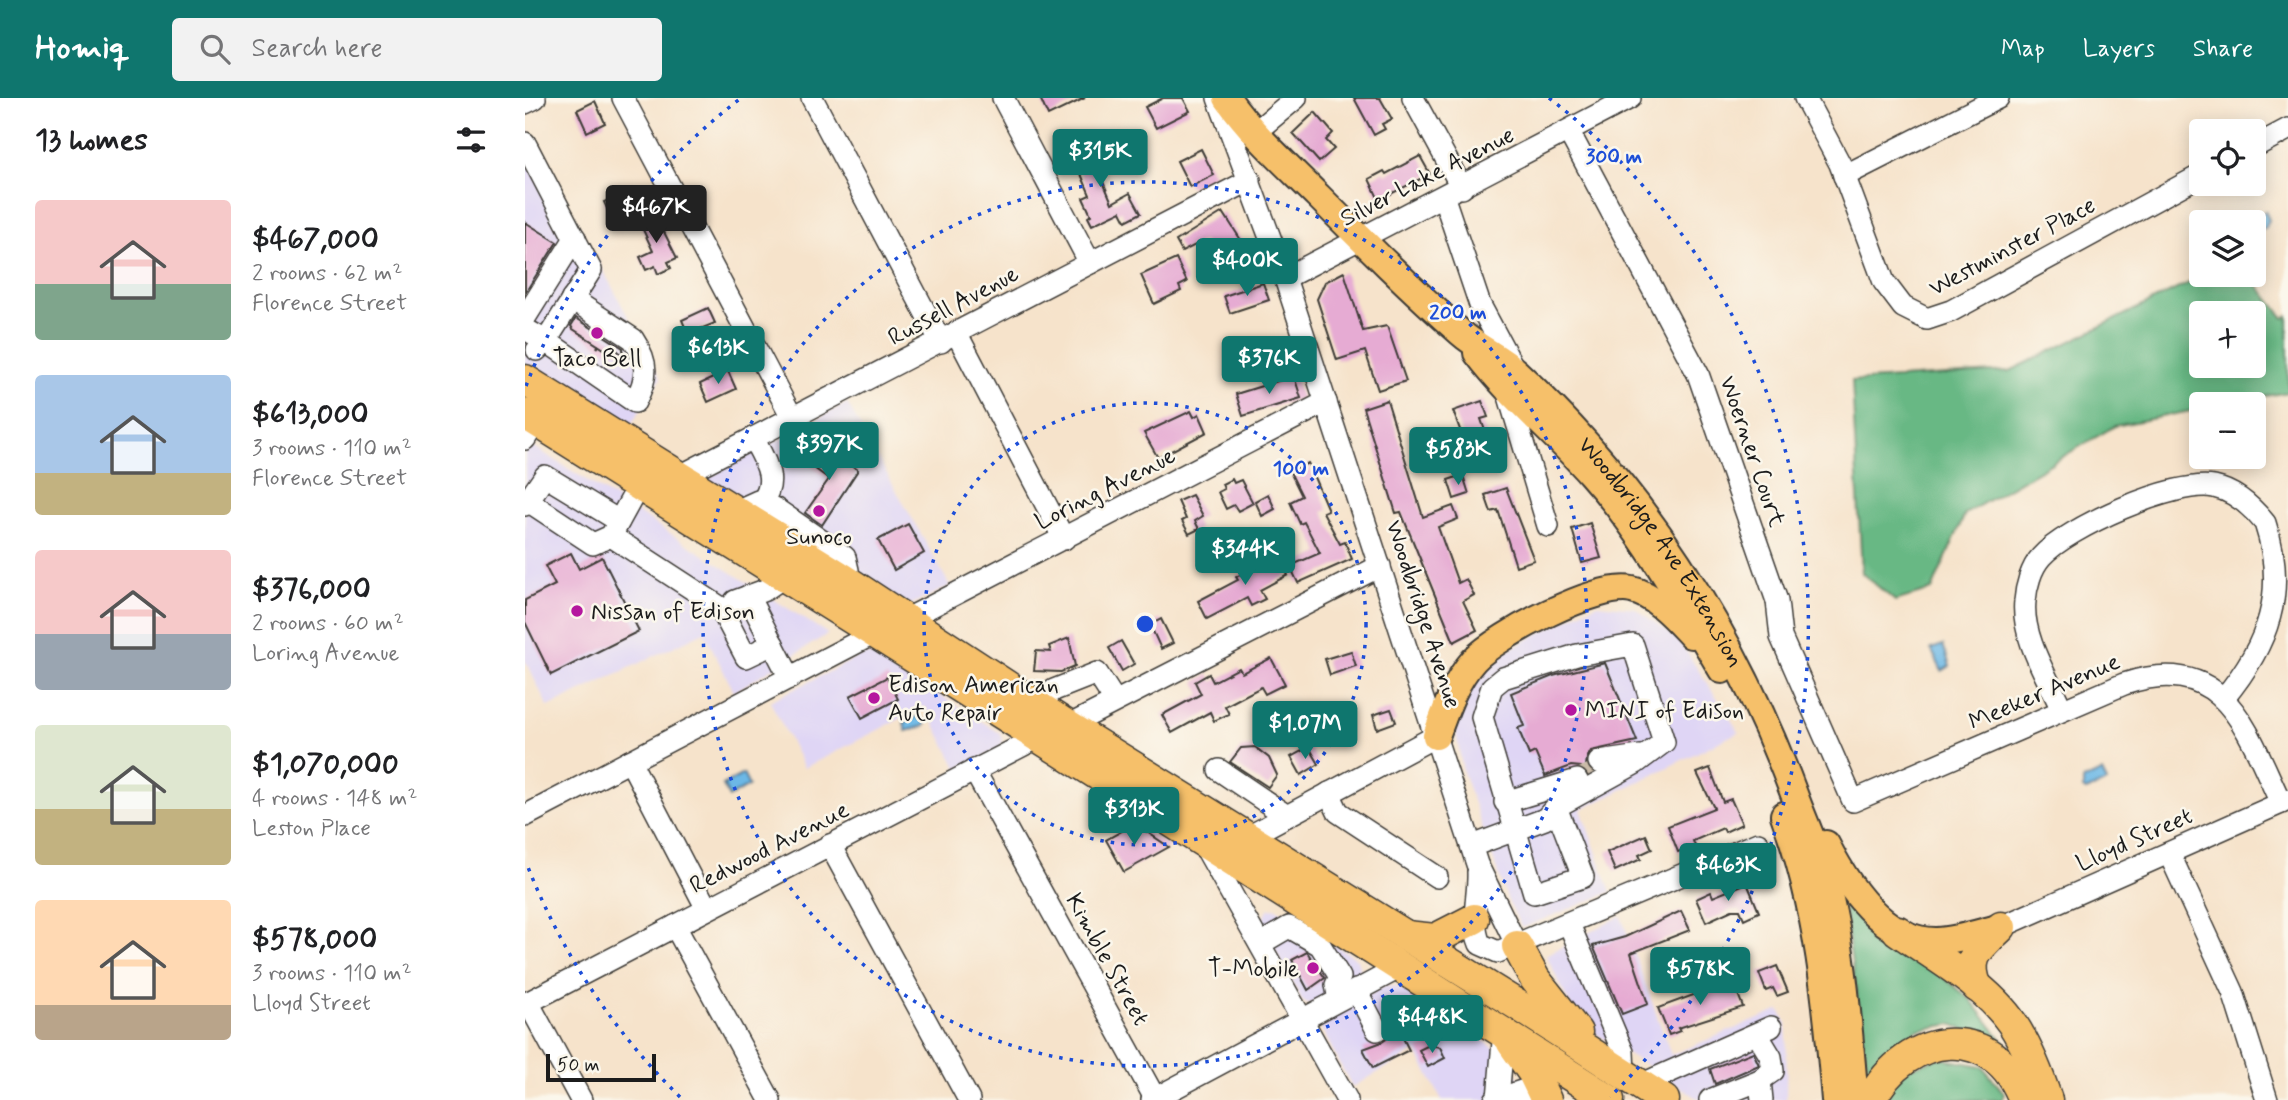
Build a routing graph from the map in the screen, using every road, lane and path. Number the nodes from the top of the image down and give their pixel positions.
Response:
1 (534, 98) edge
2 (623, 98) edge
3 (812, 98) edge
4 (1003, 98) edge
5 (1218, 98) edge
6 (1227, 98) edge
7 (1296, 98) edge
8 (1413, 98) edge
9 (1630, 98) edge
10 (1805, 98) edge
11 (1998, 98) edge
12 (525, 103) edge
13 (1605, 104) edge
14 (2288, 130) edge
15 (1254, 132) junction
16 (1569, 132) junction
17 (2266, 142) edge
18 (526, 149) edge
19 (1844, 176) junction
20 (1250, 180) junction
21 (2189, 182) edge
22 (1453, 193) junction
23 (575, 238) junction
24 (1362, 240) junction
25 (1090, 263) junction
26 (1285, 278) junction
27 (572, 299) junction
28 (525, 318) edge
29 (525, 329) edge
30 (949, 338) junction
31 (532, 362) edge
32 (1511, 381) junction
33 (1326, 402) junction
34 (792, 417) junction
35 (529, 424) edge
36 (753, 438) junction
37 (680, 475) junction
38 (639, 485) junction
39 (526, 503) edge
40 (749, 506) junction
41 (1548, 526) dead end
42 (615, 529) junction
43 (1064, 538) junction
44 (1380, 566) junction
45 (785, 576) junction
46 (748, 596) junction
47 (720, 607) junction
48 (907, 619) junction
49 (876, 633) junction
50 (773, 644) junction
51 (790, 678) junction
52 (1735, 691) junction
53 (2224, 698) junction
54 (1115, 701) junction
55 (1037, 705) junction
56 (2062, 710) junction
57 (1068, 726) junction
58 (1436, 736) junction
59 (1037, 738) junction
60 (1645, 756) junction
61 (1780, 756) junction
62 (630, 761) junction
63 (1600, 766) tunnel mouth
64 (974, 770) junction
65 (1219, 770) dead end
66 (1575, 775) tunnel mouth
67 (1329, 793) junction
68 (1853, 800) joint
69 (2284, 801) edge
70 (1506, 802) junction
71 (1556, 807) junction
72 (525, 816) edge
73 (1287, 816) junction
74 (1513, 831) junction
75 (1246, 838) junction
76 (1200, 839) junction
77 (1758, 843) dead end
78 (831, 845) junction
79 (2169, 853) junction
80 (1475, 855) junction
81 (1437, 877) dead end
82 (708, 909) junction
83 (1314, 911) junction
84 (1474, 919) junction
85 (1569, 924) junction
86 (675, 926) junction
87 (1289, 927) junction
88 (2001, 927) junction
89 (1898, 931) junction
90 (1406, 936) junction
91 (1260, 944) junction
92 (1517, 946) junction
93 (1399, 968) junction
94 (1977, 986) junction
95 (1347, 995) junction
96 (526, 1003) edge
97 (1303, 1019) junction
98 (1377, 1030) dead end
99 (1503, 1031) junction
100 (1633, 1080) edge
101 (1761, 1090) edge
102 (1544, 1095) edge
103 (1496, 1099) edge
104 (581, 1100) edge
105 (771, 1100) edge
106 (969, 1100) edge
107 (1154, 1100) edge
108 (1347, 1100) edge
109 (1609, 1100) edge
110 (1710, 1100) edge
111 (1835, 1100) edge
112 (1855, 1100) edge
113 (1871, 1100) edge
114 (2025, 1100) edge
115 (2047, 1100) edge
116 (2267, 1100) edge

1 - 12 street
2 - 34 street
3 - 30 street
4 - 25 street
5 - 20 street, Woodbridge Avenue
6 - 15 main road, Woodbridge Ave Extension
7 - 15 street
8 - 22 street
9 - 13 street, Silver Lake Avenue
10 - 19 street, Westminster Place
11 - 19 street
13 - 16 street, Silver Lake Avenue
14 - 17 street
15 - 24 main road, Woodbridge Ave Extension
16 - 22 street, Silver Lake Avenue
16 - 68 street, Woerner Court
18 - 23 street
19 - 21 street, Westminster Place
20 - 25 street, Russell Avenue
20 - 26 street, Woodbridge Avenue
22 - 24 street, Silver Lake Avenue
22 - 32 street
23 - 27 street
23 - 28 street
24 - 26 street, Silver Lake Avenue
24 - 32 main road, Woodbridge Ave Extension
25 - 30 street, Russell Avenue
26 - 33 street, Woodbridge Avenue
27 - 31 street
27 - 31 street
29 - 31 street
30 - 34 street, Russell Avenue
30 - 43 street
31 - 37 highway
32 - 41 street
32 - 52 main road, Woodbridge Ave Extension
32 - 61 main road, Woodbridge Ave Extension
33 - 43 street, Loring Avenue
33 - 44 street, Woodbridge Avenue
34 - 36 street, Russell Avenue
35 - 38 highway
36 - 37 street, Russell Avenue
36 - 40 street
37 - 40 highway
38 - 42 street
38 - 45 highway
39 - 42 street
39 - 42 street
40 - 48 highway
42 - 47 street
43 - 48 street, Loring Avenue
44 - 54 street
44 - 58 street, Woodbridge Avenue
45 - 46 street
45 - 49 highway
46 - 47 street
46 - 50 street
47 - 50 street
48 - 55 highway
49 - 51 street
49 - 59 highway
50 - 51 street
51 - 62 street
52 - 58 main road
52 - 111 main road, Woodbridge Ave Extension
53 - 56 street, Meeker Avenue
53 - 56 street
53 - 69 street, Meeker Avenue
54 - 55 street
54 - 57 street
55 - 57 highway
56 - 68 street, Meeker Avenue
57 - 75 highway
58 - 67 street
58 - 80 street, Woodbridge Avenue
59 - 64 street, Redwood Avenue
59 - 76 highway
60 - 63 street
60 - 70 street
60 - 71 street
61 - 89 main road
61 - 112 main road, Woodbridge Ave Extension
62 - 72 street
62 - 82 street
64 - 78 street, Redwood Avenue
64 - 107 street, Kimble Street
65 - 73 street
66 - 70 street
67 - 73 street
67 - 81 street
69 - 79 street, Lloyd Street
70 - 74 street
71 - 74 street
71 - 74 street
73 - 75 street
74 - 80 street
75 - 90 highway
76 - 83 highway
76 - 91 street
77 - 85 street
78 - 82 street, Redwood Avenue
78 - 106 street
79 - 88 street, Lloyd Street
79 - 116 street
80 - 84 street
80 - 92 street, Woodbridge Avenue
82 - 86 street, Redwood Avenue
83 - 87 street
83 - 93 highway
84 - 90 highway
84 - 92 street
85 - 92 street
85 - 100 street
86 - 96 street, Redwood Avenue
86 - 105 street
87 - 91 street
87 - 95 street
88 - 89 main road
88 - 94 highway
89 - 94 highway
90 - 100 highway
91 - 97 street
92 - 100 highway
93 - 95 street
93 - 99 highway
94 - 115 highway
95 - 97 street
95 - 98 street
96 - 104 street
97 - 107 street
97 - 108 street
99 - 102 highway
99 - 103 street
99 - 109 highway
100 - 101 street
101 - 110 street
102 - 103 street
113 - 114 highway

